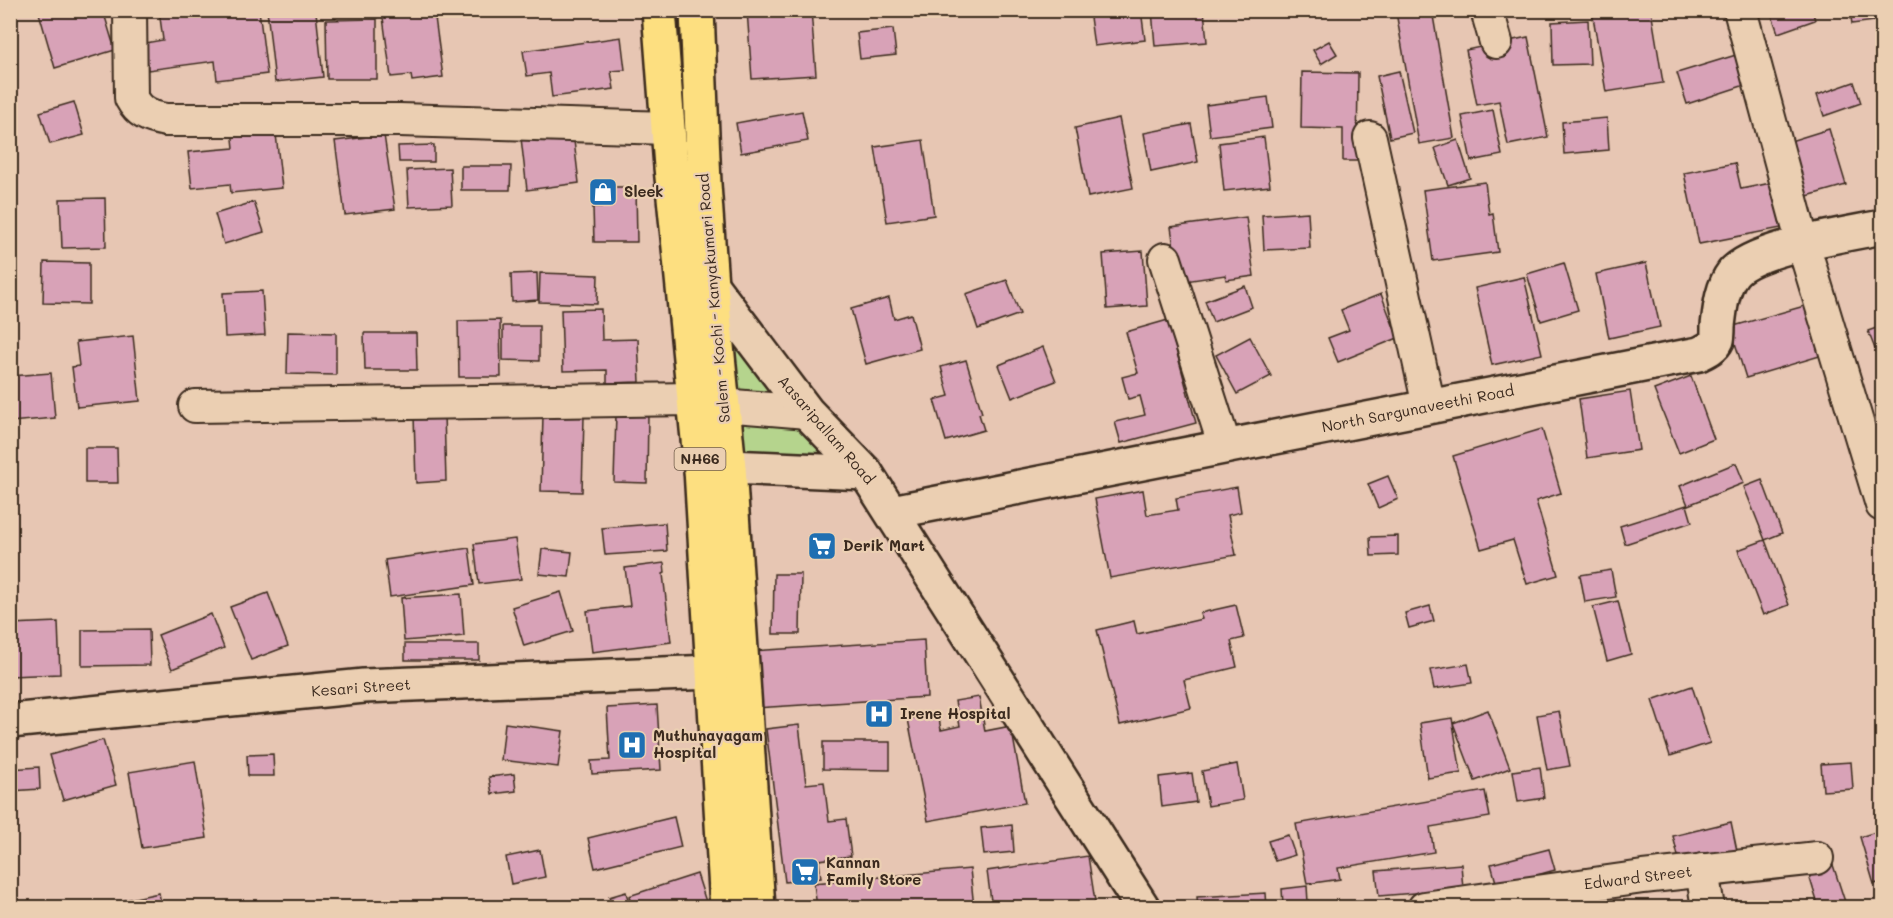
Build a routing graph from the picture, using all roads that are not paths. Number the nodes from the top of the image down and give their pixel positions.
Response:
1 (130, 10) edge
2 (659, 10) edge
3 (697, 10) edge
4 (1487, 10) edge
5 (1740, 10) edge
6 (1496, 42) dead end
7 (668, 128) junction
8 (1370, 138) dead end
9 (1882, 227) edge
10 (1803, 244) junction
11 (1166, 259) dead end
12 (697, 286) junction
13 (708, 402) junction
14 (195, 406) dead end
15 (1429, 406) junction
16 (807, 412) junction
17 (1225, 447) junction
18 (715, 468) junction
19 (866, 473) junction
20 (1882, 505) edge
21 (892, 512) junction
22 (712, 672) junction
23 (10, 722) edge
24 (1817, 858) dead end
25 (1702, 870) junction
26 (727, 908) edge
27 (758, 908) edge
28 (1143, 908) edge
29 (1425, 908) edge
30 (1708, 908) edge

1 - 7 street
2 - 7 highway, Salem - Kochi - Kanyakumari Road / NH66
3 - 12 highway, Salem - Kochi - Kanyakumari Road / NH66
4 - 6 street
5 - 10 street
7 - 12 highway, Salem - Kochi - Kanyakumari Road / NH66
8 - 15 street
9 - 10 street, North Sargunaveethi Road
10 - 15 street, North Sargunaveethi Road
10 - 20 street
11 - 17 street
12 - 13 highway, Salem - Kochi - Kanyakumari Road / NH66
12 - 16 street, Aasaripallam Road
13 - 14 street
13 - 16 street
13 - 18 highway, Salem - Kochi - Kanyakumari Road / NH66
15 - 17 street, North Sargunaveethi Road
16 - 19 street, Aasaripallam Road
17 - 21 street, North Sargunaveethi Road
18 - 19 street
18 - 22 highway, Salem - Kochi - Kanyakumari Road / NH66
18 - 27 highway, Salem - Kochi - Kanyakumari Road / NH66
19 - 21 street, Aasaripallam Road
21 - 28 street, Aasaripallam Road
22 - 23 street, Kesari Street
22 - 26 highway, Salem - Kochi - Kanyakumari Road / NH66
24 - 25 street, Edward Street
25 - 29 street, Edward Street
25 - 30 street

